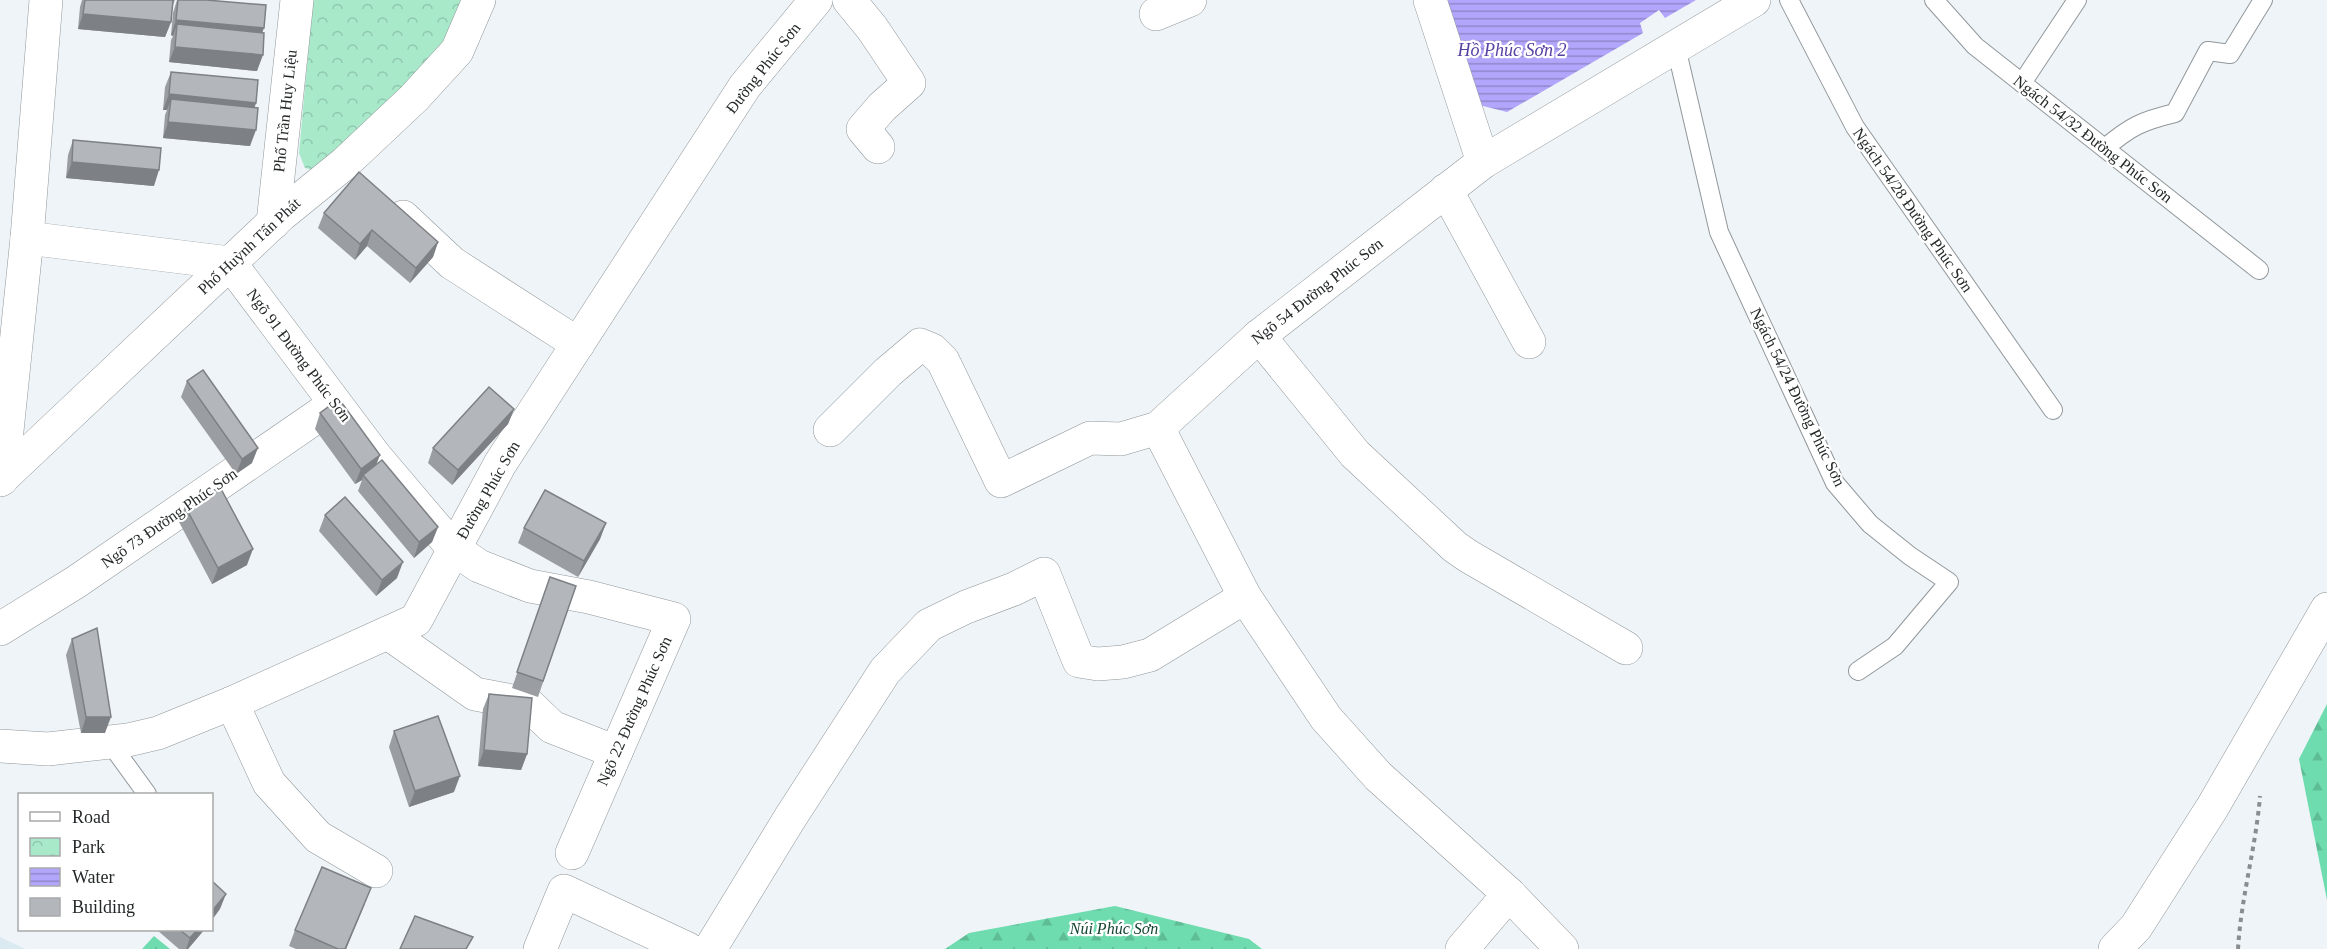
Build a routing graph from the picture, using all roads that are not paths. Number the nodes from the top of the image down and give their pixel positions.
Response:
1 (46, 0) edge
2 (297, 0) edge
3 (479, 0) edge
4 (816, 0) edge
5 (849, 0) edge
6 (1190, 0) edge
7 (1430, 0) edge
8 (1754, 0) edge
9 (1789, 0) edge
10 (1934, 0) edge
11 (2078, 0) edge
12 (2263, 0) edge
13 (1156, 14) dead end
14 (1676, 47) junction
15 (2022, 83) junction
16 (878, 147) dead end
17 (2105, 148) junction
18 (1483, 162) junction
19 (345, 163) junction
20 (1446, 190) junction
21 (273, 223) junction
22 (27, 238) junction
23 (231, 263) junction
24 (2259, 270) dead end
25 (1259, 336) junction
26 (1529, 342) dead end
27 (578, 344) junction
28 (335, 404) junction
29 (2053, 410) dead end
30 (1158, 429) junction
31 (830, 430) dead end
32 (1, 479) edge
33 (454, 549) junction
34 (1245, 597) junction
35 (2327, 609) edge
36 (0, 629) edge
37 (388, 633) junction
38 (1626, 648) dead end
39 (1858, 671) dead end
40 (232, 703) junction
41 (110, 743) junction
42 (0, 746) edge
43 (616, 752) junction
44 (146, 793) edge
45 (572, 853) dead end
46 (376, 871) dead end
47 (1509, 894) junction
48 (540, 949) edge
49 (688, 949) edge
50 (710, 949) edge
51 (1462, 949) edge
52 (1562, 949) edge
53 (2115, 949) edge

1 - 22 street
2 - 21 street, Phố Trần Huy Liệu
3 - 19 street, Phố Huỳnh Tấn Phát
4 - 27 street, Đường Phúc Sơn
5 - 16 street
6 - 13 street
7 - 18 street
8 - 14 street, Ngõ 54 Đường Phúc Sơn
9 - 29 lane, Ngách 54/28 Đường Phúc Sơn
10 - 15 lane, Ngách 54/32 Đường Phúc Sơn
11 - 15 lane
12 - 17 lane
14 - 18 street, Ngõ 54 Đường Phúc Sơn
14 - 39 lane, Ngách 54/24 Đường Phúc Sơn
15 - 17 lane, Ngách 54/32 Đường Phúc Sơn
17 - 24 lane, Ngách 54/32 Đường Phúc Sơn
18 - 20 street, Ngõ 54 Đường Phúc Sơn
19 - 21 street, Phố Huỳnh Tấn Phát
19 - 27 street
20 - 25 street, Ngõ 54 Đường Phúc Sơn
20 - 26 street
21 - 23 street, Phố Huỳnh Tấn Phát
22 - 23 street
22 - 32 street
23 - 28 street, Ngõ 91 Đường Phúc Sơn
23 - 32 street, Phố Huỳnh Tấn Phát
25 - 30 street, Ngõ 54 Đường Phúc Sơn
25 - 38 street
27 - 33 street, Đường Phúc Sơn
28 - 33 street, Ngõ 91 Đường Phúc Sơn
28 - 36 street, Ngõ 73 Đường Phúc Sơn
30 - 31 street
30 - 34 street
33 - 37 street, Đường Phúc Sơn
33 - 43 street, Ngõ 22 Đường Phúc Sơn
34 - 47 street
34 - 50 street
35 - 53 street
37 - 40 street, Đường Phúc Sơn
37 - 43 street
40 - 41 street, Đường Phúc Sơn
40 - 46 street
41 - 42 street, Đường Phúc Sơn
41 - 44 lane
43 - 45 street, Ngõ 22 Đường Phúc Sơn
47 - 51 street
47 - 52 street
48 - 49 street

